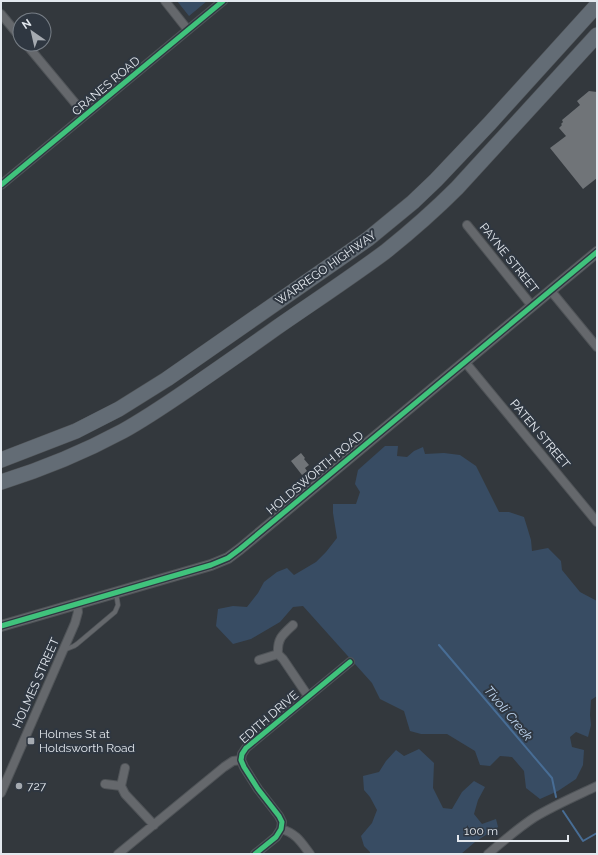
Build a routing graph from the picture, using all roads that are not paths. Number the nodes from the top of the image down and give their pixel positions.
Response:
1 (164, 1) edge
2 (223, 1) edge
3 (597, 5) edge
4 (1, 14) edge
5 (12, 27) edge
6 (188, 30) junction
7 (597, 36) edge
8 (33, 52) edge
9 (86, 116) junction
10 (1, 185) edge
11 (467, 225) dead end
12 (597, 252) edge
13 (551, 291) junction
14 (532, 306) junction
15 (597, 347) edge
16 (465, 362) junction
17 (1, 460) edge
18 (1, 482) edge
19 (597, 522) edge
20 (116, 593) junction
21 (77, 604) junction
22 (1, 626) edge
23 (293, 626) dead end
24 (63, 650) junction
25 (278, 654) junction
26 (259, 660) dead end
27 (350, 662) dead end
28 (308, 696) junction
29 (241, 760) junction
30 (125, 768) dead end
31 (105, 784) dead end
32 (121, 786) junction
33 (597, 786) edge
34 (1, 793) edge
35 (154, 825) junction
36 (281, 829) junction
37 (118, 854) edge
38 (255, 854) edge
39 (310, 854) edge
40 (488, 854) edge

1 - 6 street
2 - 6 street, CRANES ROAD
3 - 17 highway, WARREGO HIGHWAY
4 - 5 street
6 - 9 street, CRANES ROAD
7 - 18 highway, WARREGO HIGHWAY
8 - 9 street
9 - 10 street, CRANES ROAD
11 - 14 street, PAYNE STREET
12 - 13 street, HOLDSWORTH ROAD
13 - 14 street, HOLDSWORTH ROAD
13 - 15 street, PAYNE STREET
14 - 16 street, HOLDSWORTH ROAD
16 - 19 street, PATEN STREET
16 - 20 street, HOLDSWORTH ROAD
20 - 21 street, HOLDSWORTH ROAD
20 - 24 lane
21 - 22 street, HOLDSWORTH ROAD
21 - 24 street, HOLMES STREET
23 - 25 street
24 - 34 street, HOLMES STREET
25 - 26 street
25 - 28 street
27 - 28 street, EDITH DRIVE
28 - 29 street, EDITH DRIVE
29 - 35 street
29 - 36 street, EDITH DRIVE
30 - 32 street
31 - 32 street
32 - 35 street
33 - 40 street
35 - 37 street
36 - 38 street
36 - 39 street

